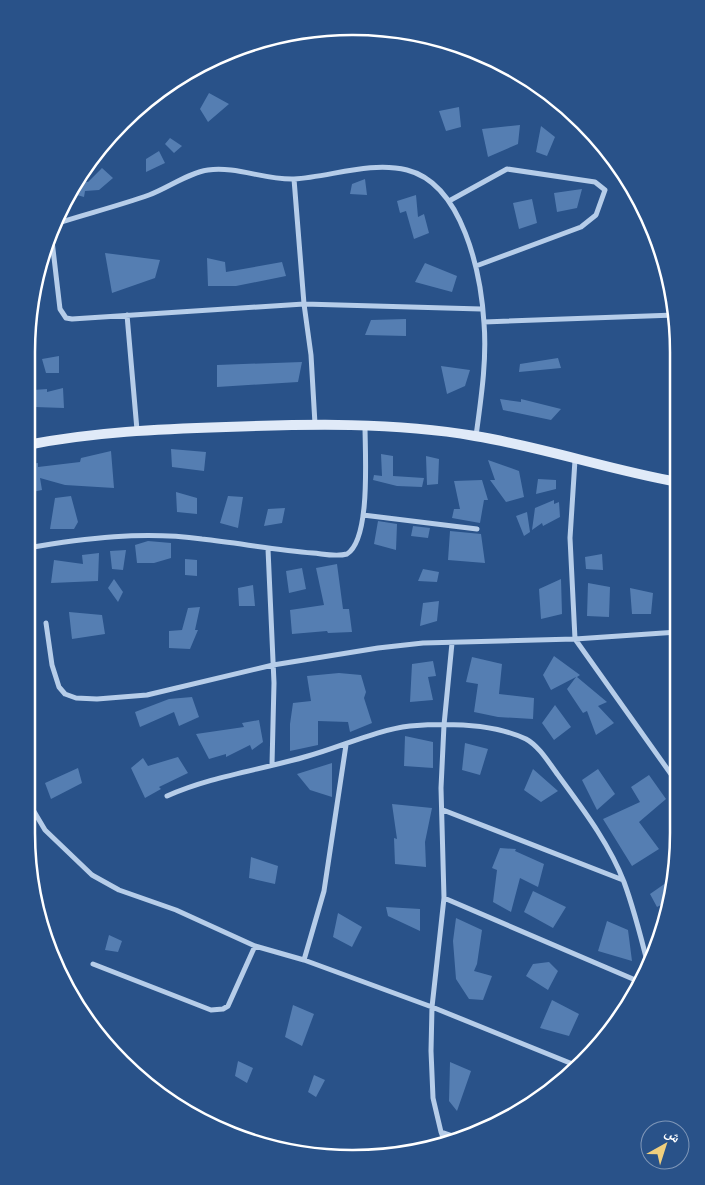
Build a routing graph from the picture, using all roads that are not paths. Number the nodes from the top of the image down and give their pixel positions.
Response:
1 (294, 179) junction
2 (449, 201) junction
3 (64, 221) edge
4 (53, 247) edge
5 (476, 266) junction
6 (304, 304) junction
7 (481, 310) junction
8 (127, 315) junction
9 (667, 315) edge
10 (484, 322) junction
11 (315, 424) junction
12 (365, 426) junction
13 (137, 430) junction
14 (476, 436) junction
15 (35, 443) edge
16 (575, 460) junction
17 (670, 480) edge
18 (363, 516) junction
19 (477, 529) dead end
20 (35, 547) edge
21 (268, 549) junction
22 (46, 623) dead end
23 (670, 633) edge
24 (575, 639) junction
25 (452, 643) junction
26 (273, 665) junction
27 (444, 725) junction
28 (346, 745) junction
29 (272, 766) junction
30 (670, 773) edge
31 (167, 796) dead end
32 (443, 810) junction
33 (35, 813) edge
34 (623, 880) junction
35 (444, 898) junction
36 (256, 946) junction
37 (646, 955) edge
38 (304, 960) junction
39 (93, 964) dead end
40 (634, 979) edge
41 (432, 1007) junction
42 (570, 1064) edge
43 (441, 1132) junction
44 (449, 1135) edge
45 (443, 1137) edge

1 - 2 street
1 - 3 street
1 - 6 street
2 - 5 street
2 - 5 street
4 - 8 street
5 - 7 street
6 - 7 street
6 - 8 street
6 - 11 street
7 - 10 street
8 - 13 street
9 - 10 street
10 - 14 street
11 - 12 main road
11 - 13 main road
12 - 14 main road
12 - 18 street
13 - 15 main road
14 - 16 main road
16 - 17 main road
16 - 24 street
18 - 19 street
18 - 21 street
20 - 21 street
21 - 26 street
22 - 26 street
23 - 24 street
24 - 25 street
24 - 30 street
25 - 26 street
25 - 27 street
26 - 29 street
27 - 28 street
27 - 32 street
27 - 34 street
28 - 29 street
28 - 38 street
29 - 31 street
32 - 34 street
32 - 35 street
33 - 36 street
34 - 37 street
35 - 40 street
35 - 41 street
36 - 38 street
36 - 39 street
38 - 41 street
41 - 42 street
41 - 43 street
43 - 44 street
43 - 45 street

